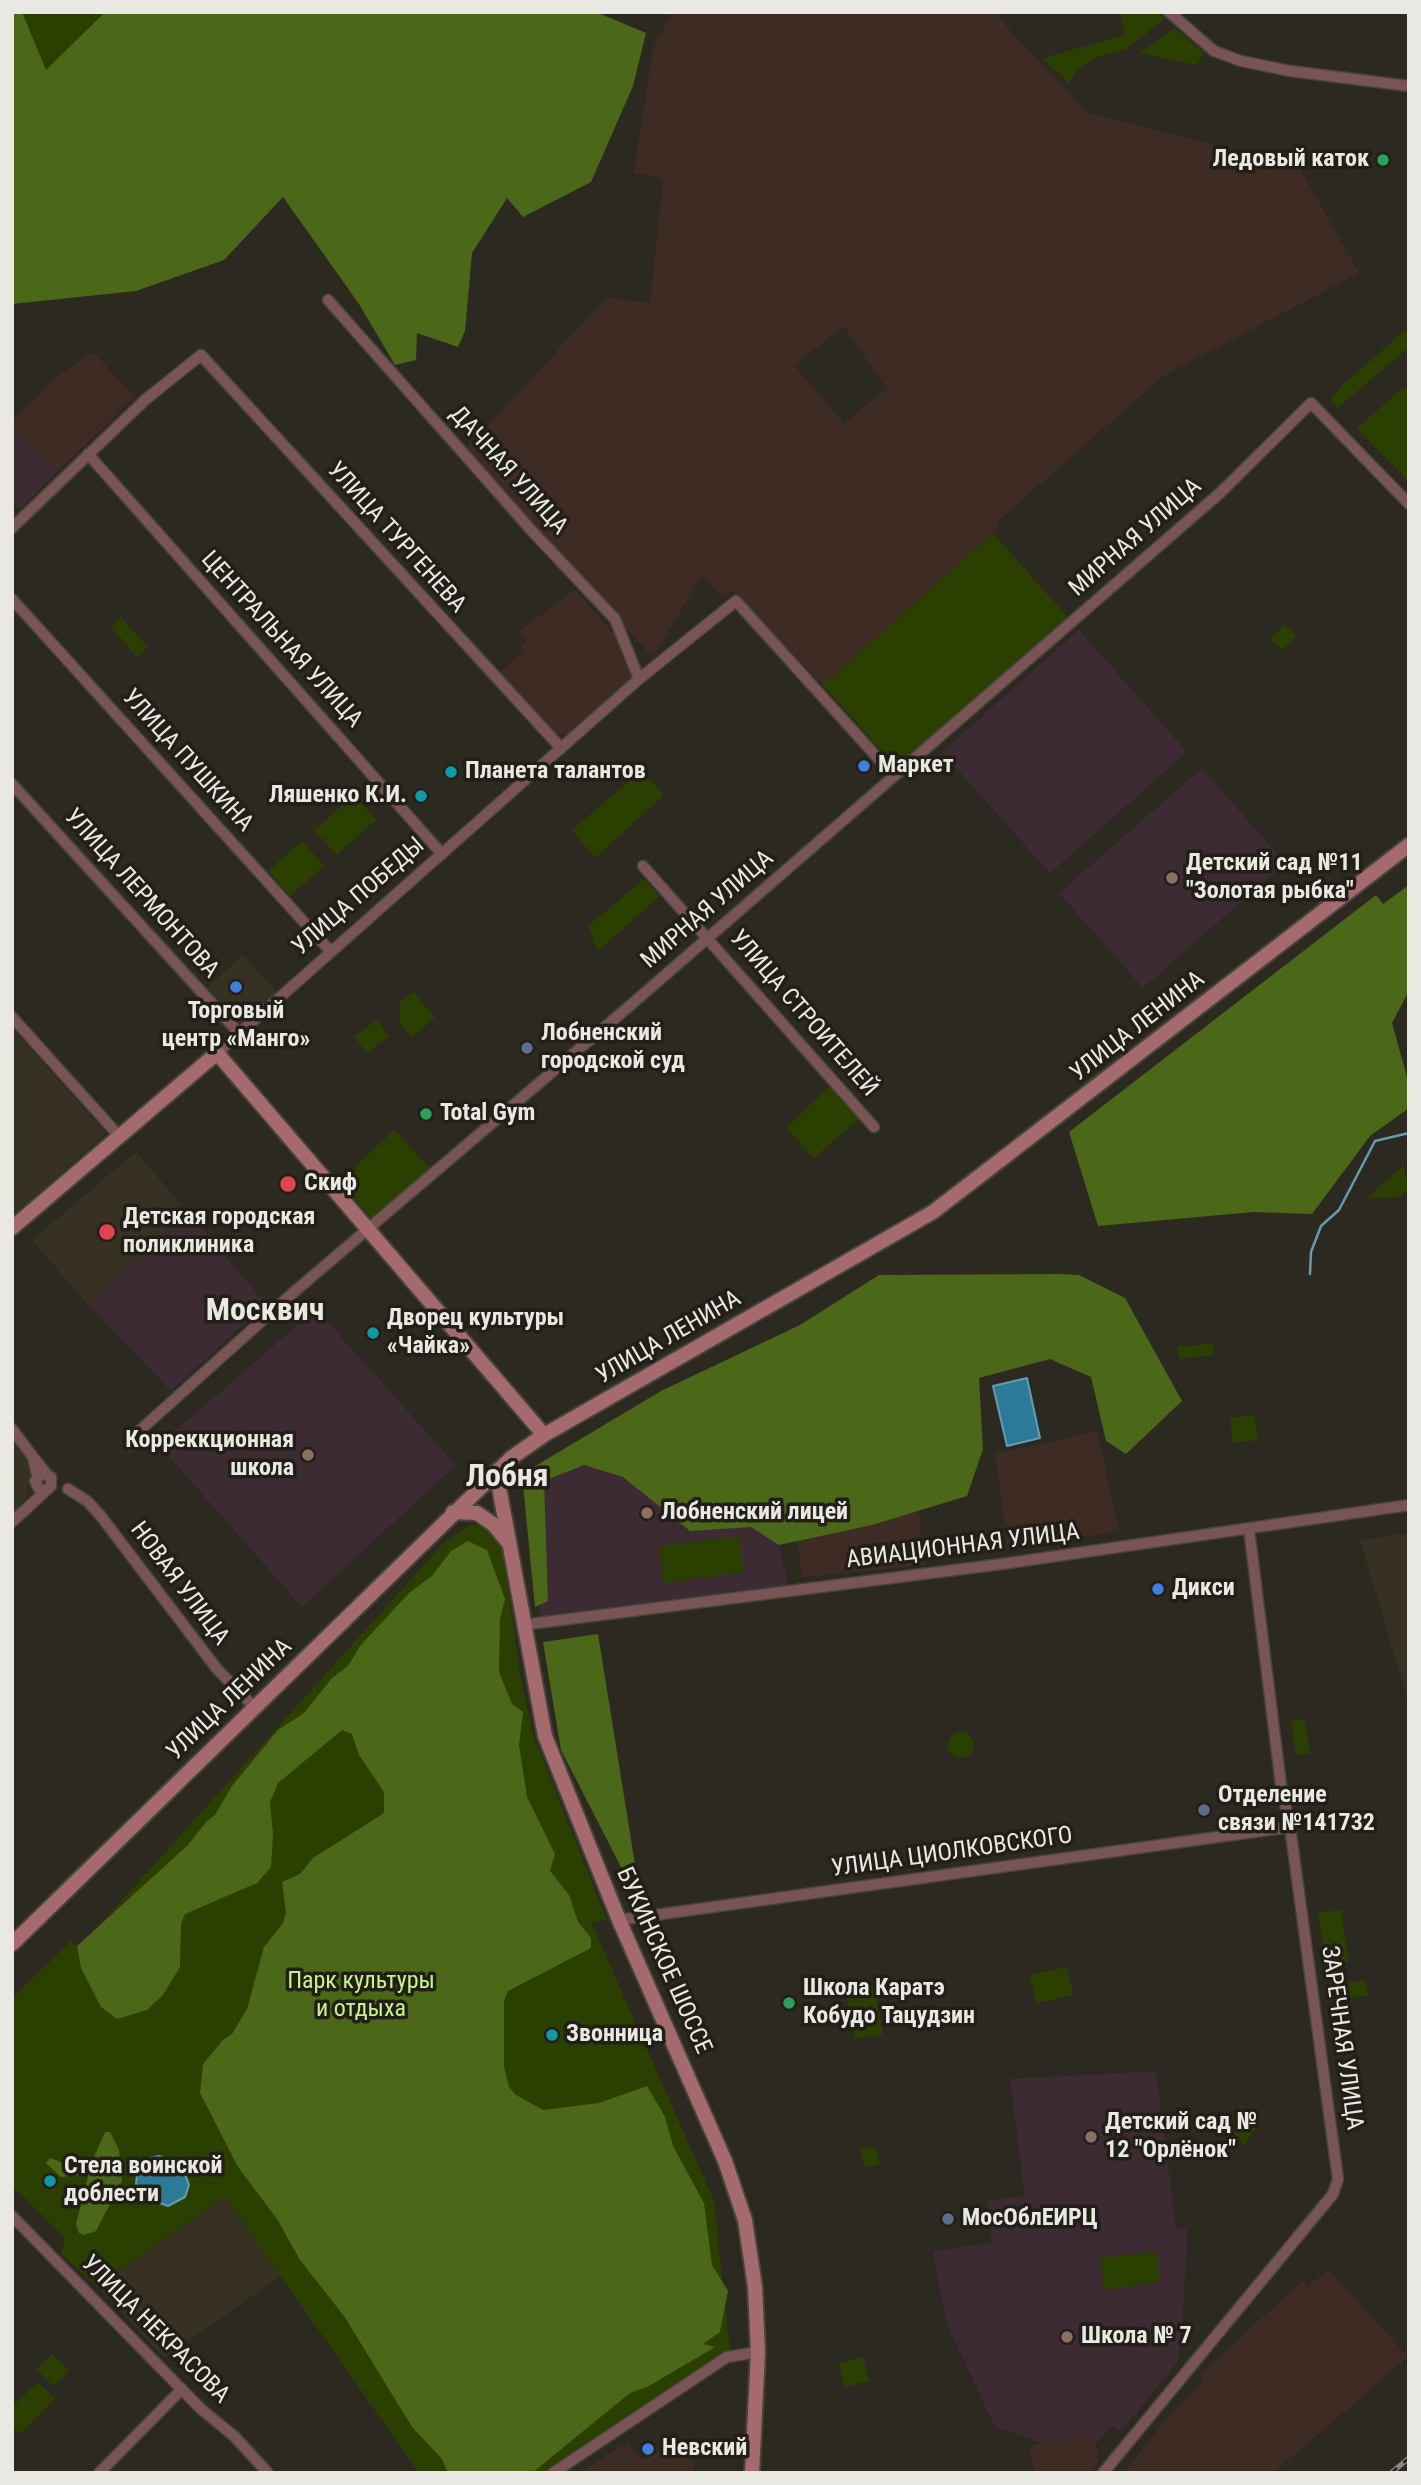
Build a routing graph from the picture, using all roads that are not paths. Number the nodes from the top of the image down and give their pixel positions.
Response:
1 (1169, 12) edge
2 (1409, 86) edge
3 (328, 300) dead end
4 (88, 454) junction
5 (1409, 504) edge
6 (12, 528) edge
7 (12, 599) edge
8 (639, 679) junction
9 (561, 748) junction
10 (894, 776) junction
11 (12, 785) edge
12 (1409, 845) edge
13 (442, 854) junction
14 (643, 866) dead end
15 (708, 938) junction
16 (331, 952) junction
17 (12, 1017) edge
18 (239, 1032) junction
19 (217, 1053) junction
20 (874, 1128) dead end
21 (120, 1137) junction
22 (12, 1228) edge
23 (367, 1230) junction
24 (12, 1429) edge
25 (544, 1435) junction
26 (130, 1445) dead end
27 (496, 1471) junction
28 (44, 1482) junction
29 (1409, 1505) edge
30 (453, 1512) junction
31 (12, 1522) edge
32 (1249, 1530) junction
33 (508, 1542) junction
34 (522, 1625) junction
35 (254, 1707) junction
36 (1290, 1827) junction
37 (619, 1920) junction
38 (12, 1944) edge
39 (12, 2216) edge
40 (758, 2351) junction
41 (182, 2389) junction
42 (99, 2473) edge
43 (268, 2473) edge
44 (553, 2473) edge
45 (752, 2473) edge
46 (1103, 2473) edge

1 - 2 street
3 - 8 street, ДАЧНАЯ УЛИЦА
4 - 6 street
4 - 9 street, УЛИЦА ТУРГЕНЕВА
4 - 13 street, ЦЕНТРАЛЬНАЯ УЛИЦА
5 - 10 street, МИРНАЯ УЛИЦА
7 - 16 street, УЛИЦА ПУШКИНА
8 - 9 street, УЛИЦА ПОБЕДЫ
8 - 10 street, УЛИЦА ПОБЕДЫ
9 - 13 street, УЛИЦА ПОБЕДЫ
10 - 15 street, МИРНАЯ УЛИЦА
11 - 18 street, УЛИЦА ЛЕРМОНТОВА
12 - 25 main road, УЛИЦА ЛЕНИНА
13 - 16 street, УЛИЦА ПОБЕДЫ
14 - 15 street, УЛИЦА СТРОИТЕЛЕЙ
15 - 20 street, УЛИЦА СТРОИТЕЛЕЙ
15 - 23 street, МИРНАЯ УЛИЦА
16 - 18 street, УЛИЦА ПОБЕДЫ
17 - 21 street
18 - 19 street, УЛИЦА ПОБЕДЫ
19 - 21 main road, УЛИЦА ПОБЕДЫ
19 - 23 main road
21 - 22 main road, УЛИЦА ПОБЕДЫ
23 - 25 main road
23 - 26 street, МИРНАЯ УЛИЦА
24 - 28 street
25 - 27 main road, УЛИЦА ЛЕНИНА
27 - 30 main road, УЛИЦА ЛЕНИНА
27 - 33 main road, БУКИНСКОЕ ШОССЕ
28 - 31 street
28 - 35 street, НОВАЯ УЛИЦА
29 - 32 street, АВИАЦИОННАЯ УЛИЦА
30 - 33 main road
30 - 35 main road, УЛИЦА ЛЕНИНА
32 - 34 street, АВИАЦИОННАЯ УЛИЦА
32 - 36 street, ЗАРЕЧНАЯ УЛИЦА
33 - 34 main road, БУКИНСКОЕ ШОССЕ
34 - 37 main road, БУКИНСКОЕ ШОССЕ
35 - 38 main road, УЛИЦА ЛЕНИНА
36 - 37 street, УЛИЦА ЦИОЛКОВСКОГО
36 - 46 street, ЗАРЕЧНАЯ УЛИЦА
37 - 40 main road, БУКИНСКОЕ ШОССЕ
39 - 41 street, УЛИЦА НЕКРАСОВА
40 - 44 street
40 - 45 main road, БУКИНСКОЕ ШОССЕ
41 - 42 street
41 - 43 street, УЛИЦА НЕКРАСОВА

